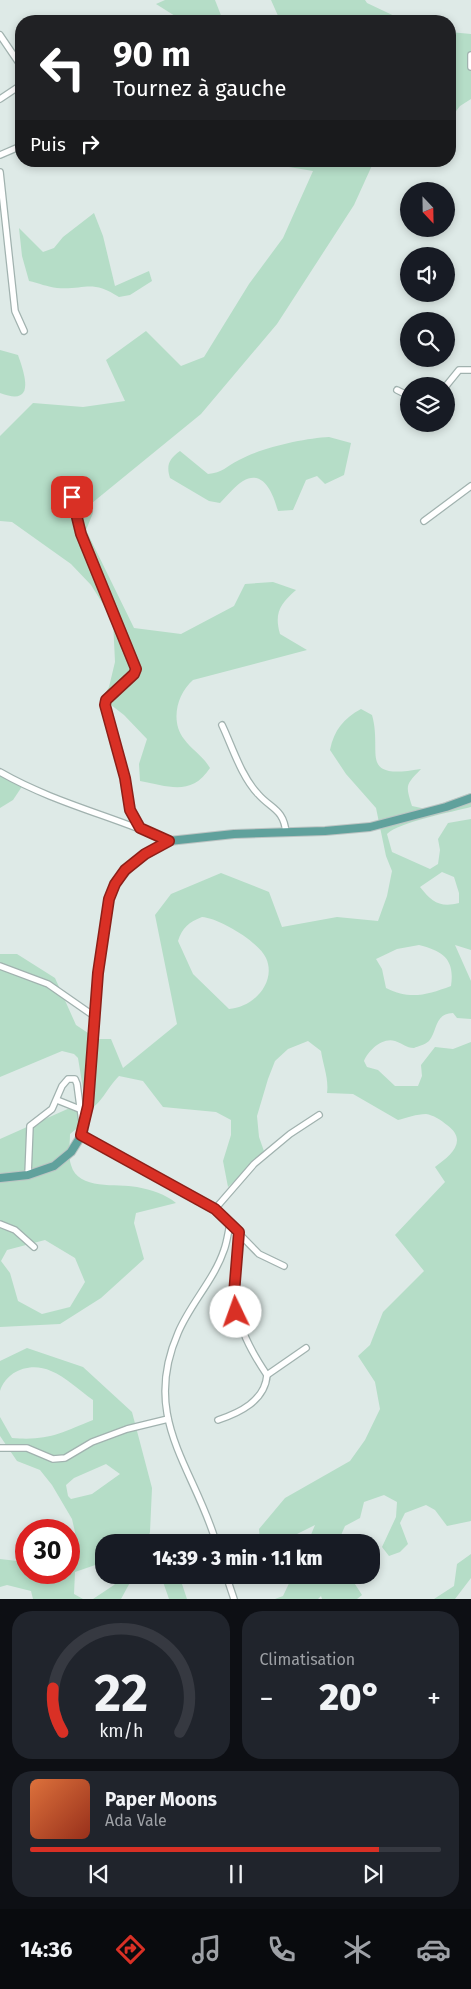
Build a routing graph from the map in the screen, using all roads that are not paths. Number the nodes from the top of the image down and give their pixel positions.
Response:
1 (0, 35) edge
2 (471, 55) edge
3 (15, 57) edge
4 (471, 67) edge
5 (15, 89) edge
6 (0, 99) edge
7 (15, 149) edge
8 (0, 155) edge
9 (0, 172) edge
10 (24, 331) dead end
11 (471, 370) edge
12 (453, 377) edge
13 (471, 486) edge
14 (72, 497) dead end
15 (424, 522) dead end
16 (222, 725) dead end
17 (0, 772) edge
18 (471, 798) edge
19 (140, 828) junction
20 (286, 833) junction
21 (169, 841) junction
22 (0, 966) edge
23 (94, 1016) junction
24 (57, 1100) junction
25 (82, 1110) junction
26 (319, 1115) dead end
27 (82, 1134) junction
28 (28, 1175) junction
29 (0, 1178) edge
30 (215, 1209) junction
31 (0, 1224) edge
32 (230, 1224) junction
33 (239, 1232) junction
34 (34, 1247) dead end
35 (284, 1266) dead end
36 (306, 1348) dead end
37 (267, 1376) junction
38 (168, 1418) junction
39 (218, 1420) dead end
40 (0, 1448) edge
41 (213, 1534) edge
42 (229, 1584) edge
43 (234, 1599) edge

1 - 3 street
2 - 4 street
5 - 6 street
7 - 8 street
9 - 10 street
11 - 12 street
13 - 15 street
14 - 19 street
16 - 20 street
17 - 19 street
18 - 20 main road
19 - 21 street
20 - 21 main road
21 - 23 main road
22 - 23 street
23 - 27 main road
24 - 25 street
24 - 25 street
24 - 28 street
25 - 27 street
26 - 30 street
27 - 28 main road
27 - 30 street
28 - 29 main road
30 - 32 street
31 - 34 street
32 - 33 street
32 - 38 street
33 - 35 street
33 - 37 street
36 - 37 street
37 - 39 street
38 - 40 street
38 - 41 street
42 - 43 street

